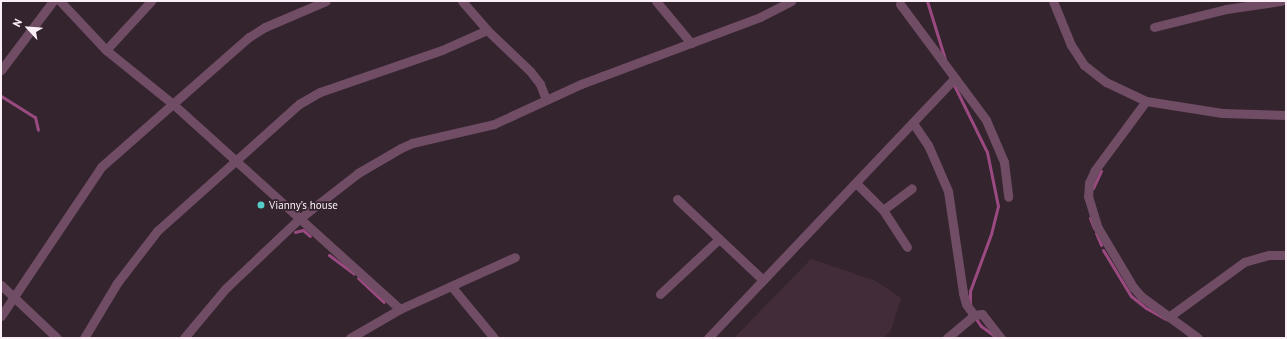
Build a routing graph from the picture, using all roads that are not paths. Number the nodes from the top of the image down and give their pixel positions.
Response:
1 (53, 1) edge
2 (60, 1) edge
3 (151, 1) edge
4 (326, 1) edge
5 (462, 1) edge
6 (656, 1) edge
7 (791, 1) edge
8 (1053, 1) edge
9 (1281, 1) edge
10 (900, 4) dead end
11 (1226, 5) edge
12 (1154, 27) dead end
13 (487, 30) junction
14 (691, 43) junction
15 (106, 50) junction
16 (1, 70) edge
17 (954, 79) junction
18 (546, 100) junction
19 (1146, 101) junction
20 (173, 104) junction
21 (1286, 115) edge
22 (912, 123) junction
23 (234, 160) junction
24 (856, 183) junction
25 (912, 188) dead end
26 (1008, 197) dead end
27 (677, 199) dead end
28 (883, 210) junction
29 (299, 219) junction
30 (719, 239) junction
31 (907, 247) dead end
32 (1286, 255) edge
33 (515, 257) dead end
34 (763, 280) junction
35 (1, 285) edge
36 (452, 287) junction
37 (660, 294) dead end
38 (12, 297) junction
39 (400, 309) junction
40 (974, 315) junction
41 (1, 316) edge
42 (1170, 316) junction
43 (56, 338) edge
44 (84, 338) edge
45 (184, 338) edge
46 (350, 338) edge
47 (494, 338) edge
48 (708, 338) edge
49 (947, 338) edge
50 (1001, 338) edge
51 (1198, 338) edge

1 - 16 street
2 - 15 street
3 - 15 street
4 - 20 street
5 - 13 street
6 - 14 street
7 - 14 street
8 - 19 street
9 - 11 street
10 - 17 street
11 - 12 street
13 - 18 street
13 - 23 street
14 - 18 street
15 - 20 street
17 - 22 street
17 - 26 street
18 - 29 street
19 - 21 street
19 - 42 street
20 - 23 street
20 - 38 street
22 - 24 street
22 - 40 street
23 - 29 street
23 - 44 street
24 - 28 street
24 - 34 street
25 - 28 street
27 - 30 street
28 - 31 street
29 - 39 street
29 - 45 street
30 - 34 street
30 - 37 street
32 - 42 street
33 - 36 street
34 - 48 street
35 - 38 street
36 - 39 street
36 - 47 street
38 - 41 street
38 - 43 street
39 - 46 street
40 - 49 street
40 - 50 street
42 - 51 street

